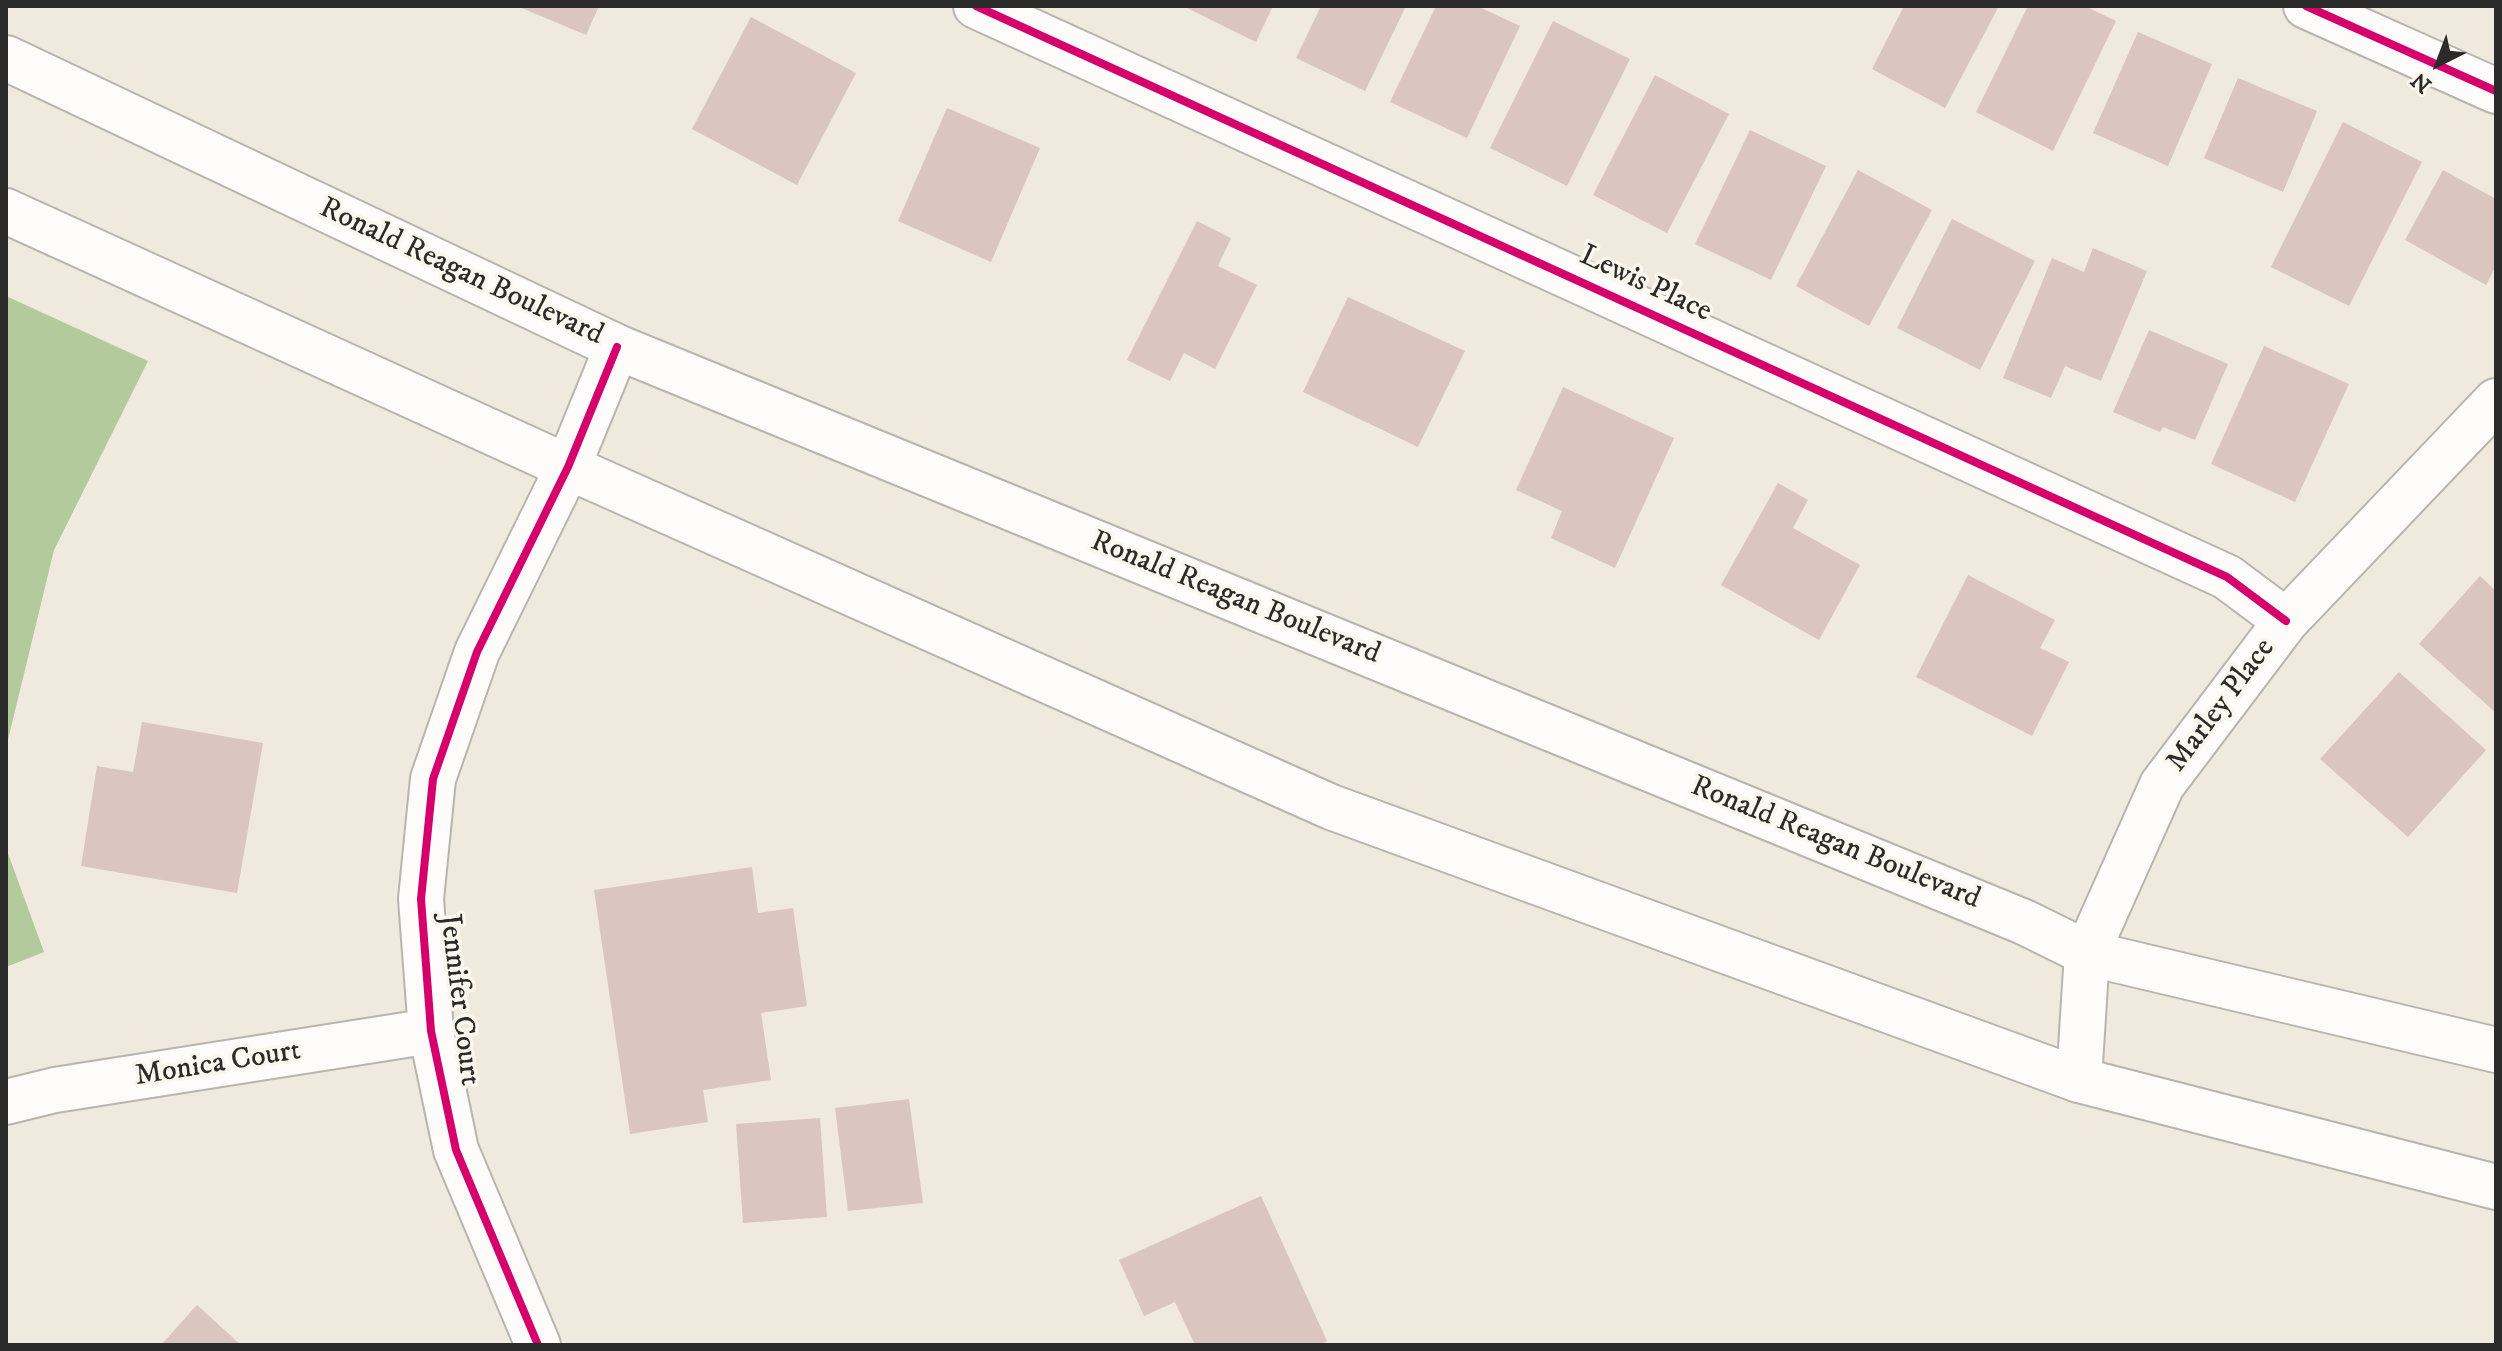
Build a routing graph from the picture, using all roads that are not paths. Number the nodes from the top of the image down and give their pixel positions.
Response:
1 (976, 6) edge
2 (2306, 6) edge
3 (6, 58) edge
4 (2496, 91) edge
5 (6, 211) edge
6 (617, 347) junction
7 (2496, 401) edge
8 (568, 467) junction
9 (2286, 621) junction
10 (2087, 953) junction
11 (431, 1031) junction
12 (2496, 1050) edge
13 (2079, 1080) junction
14 (6, 1102) edge
15 (2496, 1187) edge
16 (538, 1345) edge

1 - 9 main road, Lewis Place
2 - 4 main road
3 - 6 main road, Ronald Reagan Boulevard
5 - 8 main road
6 - 8 main road, Jennifer Court
6 - 10 main road, Ronald Reagan Boulevard
7 - 9 main road, Marley Place
8 - 11 main road, Jennifer Court
8 - 13 main road
9 - 10 main road, Marley Place
10 - 12 main road, Ronald Reagan Boulevard
10 - 13 main road, Marley Place
11 - 14 main road, Monica Court
11 - 16 main road, Jennifer Court
13 - 15 main road

